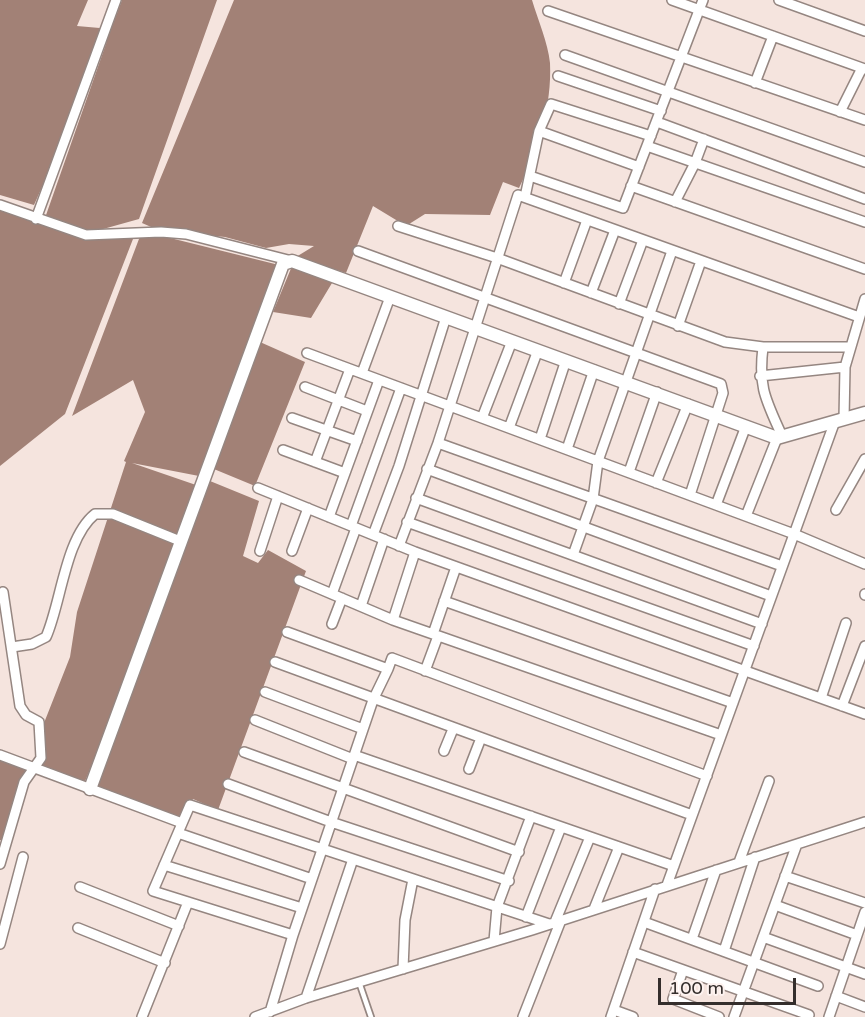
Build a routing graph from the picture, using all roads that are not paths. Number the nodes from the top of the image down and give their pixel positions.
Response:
1 (116, 0) edge
2 (672, 0) edge
3 (703, 0) edge
4 (779, 0) edge
5 (806, 5) edge
6 (699, 10) junction
7 (548, 11) dead end
8 (865, 31) edge
9 (773, 36) junction
10 (565, 55) dead end
11 (682, 57) junction
12 (864, 68) edge
13 (558, 76) dead end
14 (755, 83) junction
15 (669, 91) junction
16 (661, 111) junction
17 (840, 112) junction
18 (865, 120) edge
19 (657, 122) junction
20 (539, 131) junction
21 (704, 139) junction
22 (649, 141) junction
23 (865, 162) edge
24 (695, 163) junction
25 (639, 167) junction
26 (530, 176) junction
27 (632, 186) junction
28 (525, 197) junction
29 (865, 199) edge
30 (675, 202) junction
31 (0, 205) edge
32 (36, 219) junction
33 (587, 220) junction
34 (865, 222) edge
35 (398, 226) dead end
36 (615, 230) junction
37 (643, 240) junction
38 (358, 251) dead end
39 (672, 251) junction
40 (497, 258) junction
41 (292, 261) junction
42 (701, 261) junction
43 (865, 269) edge
44 (564, 283) junction
45 (591, 293) junction
46 (390, 297) junction
47 (484, 297) junction
48 (865, 299) edge
49 (619, 304) junction
50 (649, 315) junction
51 (446, 317) junction
52 (860, 324) edge
53 (678, 326) junction
54 (474, 327) junction
55 (513, 341) junction
56 (763, 347) junction
57 (850, 347) junction
58 (538, 350) junction
59 (307, 353) dead end
60 (635, 353) junction
61 (566, 360) junction
62 (845, 367) junction
63 (350, 369) junction
64 (594, 370) junction
65 (362, 374) junction
66 (760, 376) junction
67 (379, 380) junction
68 (625, 381) junction
69 (305, 387) dead end
70 (401, 388) junction
71 (657, 392) junction
72 (420, 395) junction
73 (339, 401) junction
74 (687, 404) junction
75 (449, 406) junction
76 (367, 411) junction
77 (865, 413) edge
78 (717, 415) junction
79 (292, 418) dead end
80 (483, 418) junction
81 (839, 420) junction
82 (746, 426) junction
83 (509, 428) junction
84 (327, 430) junction
85 (779, 437) junction
86 (540, 439) junction
87 (357, 441) junction
88 (438, 443) junction
89 (567, 449) junction
90 (283, 450) dead end
91 (865, 459) edge
92 (598, 461) junction
93 (315, 462) junction
94 (427, 469) junction
95 (629, 472) junction
96 (345, 473) junction
97 (656, 483) junction
98 (258, 488) dead end
99 (690, 495) junction
100 (278, 496) junction
101 (416, 498) junction
102 (593, 499) junction
103 (716, 505) junction
104 (308, 508) junction
105 (836, 510) dead end
106 (746, 516) junction
107 (329, 517) junction
108 (407, 522) junction
109 (582, 526) junction
110 (354, 527) junction
111 (794, 534) junction
112 (372, 535) junction
113 (384, 539) junction
114 (180, 542) junction
115 (399, 546) junction
116 (260, 551) dead end
117 (292, 551) dead end
118 (415, 552) junction
119 (573, 555) junction
120 (865, 564) edge
121 (782, 566) junction
122 (456, 567) junction
123 (299, 579) dead end
124 (3, 592) dead end
125 (332, 594) junction
126 (771, 596) junction
127 (342, 598) junction
128 (444, 601) junction
129 (361, 606) junction
130 (393, 620) junction
131 (846, 623) dead end
132 (332, 624) dead end
133 (762, 624) junction
134 (287, 632) dead end
135 (436, 635) junction
136 (754, 646) junction
137 (865, 646) edge
138 (12, 647) junction
139 (275, 662) dead end
140 (388, 669) junction
141 (425, 671) junction
142 (744, 671) junction
143 (266, 692) dead end
144 (820, 698) junction
145 (373, 700) junction
146 (733, 703) junction
147 (842, 706) junction
148 (865, 713) edge
149 (255, 720) dead end
150 (363, 729) junction
151 (453, 729) junction
152 (721, 735) junction
153 (481, 738) junction
154 (444, 751) dead end
155 (244, 752) dead end
156 (0, 755) edge
157 (354, 757) junction
158 (34, 768) junction
159 (469, 769) dead end
160 (706, 776) junction
161 (769, 781) dead end
162 (228, 784) dead end
163 (90, 789) junction
164 (342, 789) junction
165 (692, 815) junction
166 (531, 816) junction
167 (331, 822) junction
168 (865, 822) edge
169 (182, 823) junction
170 (561, 827) junction
171 (178, 833) junction
172 (590, 837) junction
173 (797, 844) junction
174 (619, 847) junction
175 (322, 849) junction
176 (519, 852) junction
177 (23, 856) dead end
178 (755, 857) junction
179 (353, 859) junction
180 (739, 862) junction
181 (0, 864) edge
182 (164, 865) junction
183 (674, 866) junction
184 (716, 870) junction
185 (786, 876) junction
186 (312, 879) junction
187 (413, 879) junction
188 (509, 881) junction
189 (667, 885) junction
190 (80, 887) dead end
191 (655, 889) junction
192 (188, 902) junction
193 (865, 903) edge
194 (775, 905) junction
195 (498, 907) junction
196 (302, 908) junction
197 (594, 909) junction
198 (865, 912) edge
199 (526, 917) junction
200 (555, 922) junction
201 (644, 922) junction
202 (179, 926) junction
203 (78, 928) dead end
204 (292, 935) junction
205 (857, 935) junction
206 (763, 937) junction
207 (692, 939) junction
208 (494, 941) junction
209 (0, 944) edge
210 (724, 951) junction
211 (633, 952) junction
212 (754, 962) junction
213 (165, 963) junction
214 (846, 967) junction
215 (403, 969) junction
216 (683, 970) junction
217 (865, 974) edge
218 (359, 982) junction
219 (818, 986) dead end
220 (743, 992) junction
221 (836, 996) junction
222 (306, 998) junction
223 (865, 1007) edge
224 (270, 1012) junction
225 (613, 1013) edge
226 (809, 1015) dead end
227 (142, 1017) edge
228 (255, 1017) edge
229 (371, 1017) edge
230 (523, 1017) edge
231 (633, 1017) edge
232 (719, 1017) edge
233 (734, 1017) edge
234 (829, 1017) edge

1 - 32 street
2 - 6 street
3 - 6 street
4 - 5 street
5 - 8 street
6 - 9 street
6 - 11 street
7 - 11 street
9 - 12 street
9 - 14 street
10 - 15 street
11 - 14 street
11 - 15 street
12 - 17 street
13 - 16 street
14 - 17 street
15 - 16 street
15 - 23 street
16 - 19 street
17 - 18 street
19 - 21 street
19 - 22 street
20 - 22 street
20 - 25 street
20 - 26 street
21 - 24 street
21 - 29 street
22 - 24 street
22 - 25 street
24 - 30 street
24 - 34 street
25 - 27 street
26 - 27 street
26 - 28 street
27 - 30 street
28 - 33 street
28 - 40 street
30 - 43 street
31 - 32 street
32 - 41 street
33 - 36 street
33 - 44 street
35 - 40 street
36 - 37 street
36 - 45 street
37 - 39 street
37 - 49 street
38 - 47 street
39 - 42 street
39 - 50 street
40 - 44 street
40 - 47 street
41 - 46 street
41 - 114 street
42 - 52 street
42 - 53 street
44 - 45 street
45 - 49 street
46 - 51 street
46 - 65 street
47 - 54 street
47 - 60 street
48 - 52 street
49 - 50 street
50 - 53 street
50 - 60 street
51 - 54 street
51 - 72 street
52 - 57 street
53 - 56 street
54 - 55 street
54 - 75 street
55 - 58 street
55 - 80 street
56 - 57 street
56 - 66 street
57 - 62 street
58 - 61 street
58 - 83 street
59 - 63 street
60 - 68 street
60 - 78 street
61 - 64 street
61 - 86 street
62 - 66 street
62 - 81 street
63 - 65 street
63 - 73 street
64 - 68 street
64 - 89 street
65 - 67 street
66 - 85 street
67 - 70 street
67 - 76 street
68 - 71 street
68 - 92 street
69 - 73 street
70 - 72 street
70 - 110 street
71 - 74 street
71 - 95 street
72 - 75 street
72 - 112 street
73 - 76 street
73 - 84 street
74 - 78 street
74 - 97 street
75 - 80 street
75 - 88 street
76 - 87 street
77 - 81 street
78 - 82 street
78 - 99 street
79 - 84 street
80 - 83 street
81 - 85 street
81 - 111 street
82 - 85 street
82 - 103 street
83 - 86 street
84 - 87 street
84 - 93 street
85 - 106 street
86 - 89 street
87 - 96 street
88 - 94 street
88 - 102 street
89 - 92 street
90 - 93 street
91 - 105 street
92 - 95 street
92 - 102 street
93 - 96 street
94 - 101 street
94 - 109 street
95 - 97 street
96 - 107 street
97 - 99 street
98 - 100 street
99 - 103 street
100 - 104 street
100 - 116 street
101 - 108 street
101 - 119 street
102 - 109 street
102 - 121 street
103 - 106 street
104 - 107 street
104 - 117 street
106 - 111 street
107 - 110 street
108 - 115 street
108 - 136 street
109 - 119 street
109 - 126 street
110 - 112 street
110 - 125 street
111 - 120 street
111 - 121 street
112 - 113 street
113 - 115 street
113 - 129 street
114 - 138 street
114 - 163 street
115 - 118 street
118 - 122 street
118 - 130 street
119 - 133 street
121 - 126 street
122 - 128 street
122 - 142 street
123 - 125 street
124 - 138 street
125 - 127 street
126 - 133 street
127 - 129 street
127 - 132 street
128 - 135 street
128 - 146 street
129 - 130 street
130 - 135 street
131 - 144 street
133 - 136 street
134 - 140 street
135 - 141 street
135 - 152 street
136 - 142 street
137 - 147 street
138 - 158 street
139 - 145 street
140 - 141 street
140 - 145 street
141 - 160 street
142 - 144 street
142 - 146 street
143 - 150 street
144 - 147 street
145 - 150 street
145 - 151 street
146 - 152 street
147 - 148 street
149 - 157 street
150 - 157 street
151 - 153 street
151 - 154 street
152 - 160 street
153 - 159 street
153 - 165 street
155 - 164 street
156 - 158 street
157 - 164 street
157 - 166 street
158 - 163 street
158 - 181 street
160 - 165 street
161 - 180 street
162 - 167 street
163 - 169 street
164 - 167 street
164 - 176 street
165 - 183 street
166 - 170 street
166 - 176 street
167 - 175 street
167 - 188 street
168 - 173 street
169 - 171 street
169 - 175 street
170 - 172 street
170 - 199 street
171 - 182 street
171 - 186 street
172 - 174 street
172 - 200 street
173 - 178 street
173 - 185 street
174 - 183 street
174 - 197 street
175 - 179 street
175 - 186 street
176 - 188 street
177 - 209 street
178 - 180 street
178 - 210 street
179 - 187 street
179 - 222 street
180 - 184 street
182 - 192 street
182 - 196 street
183 - 189 street
184 - 189 street
184 - 207 street
185 - 193 street
185 - 194 street
186 - 196 street
187 - 195 street
187 - 215 street
188 - 195 street
189 - 191 street
190 - 202 street
191 - 197 street
191 - 201 street
192 - 202 street
192 - 204 street
194 - 205 street
194 - 206 street
195 - 199 street
195 - 208 street
196 - 204 street
197 - 200 street
198 - 205 street
199 - 200 street
200 - 208 street
200 - 230 street
201 - 207 street
201 - 211 street
202 - 213 street
203 - 213 street
204 - 224 street
205 - 214 street
206 - 212 street
206 - 214 street
207 - 210 street
208 - 215 street
210 - 212 street
211 - 216 street
211 - 225 street
212 - 219 street
212 - 220 street
213 - 227 street
214 - 217 street
214 - 221 street
215 - 218 street
216 - 220 street
216 - 232 street
218 - 222 street
218 - 229 lane
220 - 226 street
220 - 233 street
221 - 223 street
221 - 234 street
222 - 224 street
224 - 228 street
225 - 231 street

